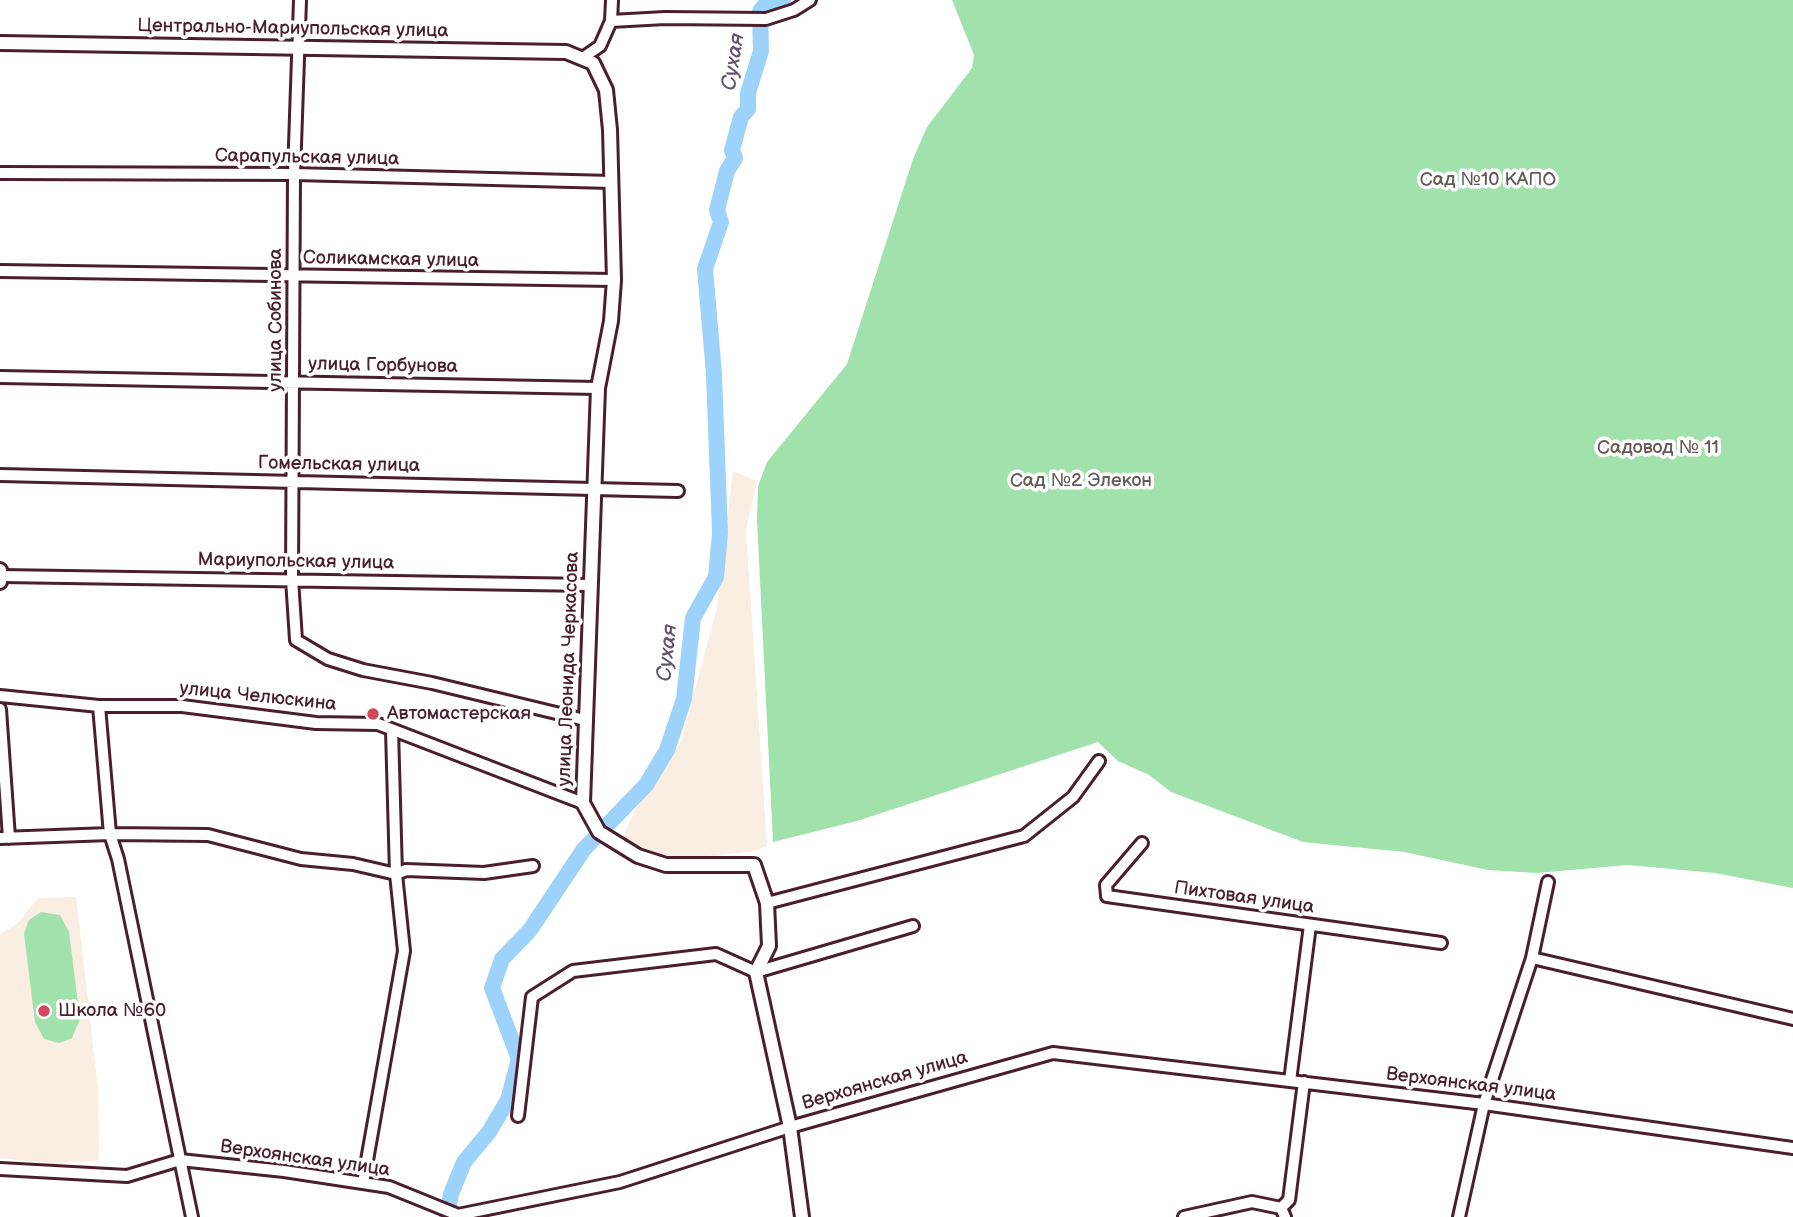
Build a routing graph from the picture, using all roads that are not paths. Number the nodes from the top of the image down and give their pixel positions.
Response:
1 (300, 0) edge
2 (612, 0) edge
3 (810, 0) edge
4 (611, 21) junction
5 (0, 43) edge
6 (299, 48) junction
7 (584, 57) junction
8 (0, 173) edge
9 (293, 174) junction
10 (612, 183) junction
11 (0, 271) edge
12 (293, 276) junction
13 (614, 280) junction
14 (0, 377) edge
15 (293, 382) junction
16 (598, 388) junction
17 (0, 475) edge
18 (293, 482) junction
19 (597, 487) junction
20 (678, 491) dead end
21 (0, 570) edge
22 (1, 576) edge
23 (292, 579) junction
24 (0, 582) edge
25 (591, 585) junction
26 (0, 696) edge
27 (99, 706) junction
28 (0, 709) edge
29 (585, 720) junction
30 (392, 730) junction
31 (1100, 761) dead end
32 (583, 803) junction
33 (110, 834) junction
34 (4, 838) edge
35 (1142, 843) dead end
36 (533, 866) dead end
37 (396, 874) junction
38 (1548, 882) dead end
39 (767, 903) junction
40 (1310, 925) junction
41 (913, 926) dead end
42 (1441, 943) dead end
43 (1532, 958) junction
44 (756, 972) junction
45 (1793, 1019) edge
46 (1290, 1081) junction
47 (1304, 1082) junction
48 (1484, 1104) junction
49 (518, 1116) dead end
50 (790, 1127) junction
51 (1793, 1148) edge
52 (180, 1160) junction
53 (0, 1169) edge
54 (363, 1183) junction
55 (1283, 1212) edge
56 (192, 1217) edge
57 (802, 1217) edge
58 (1184, 1217) edge
59 (1459, 1217) edge

1 - 6 street, улица Собинова
2 - 4 street
3 - 4 street
4 - 7 street
5 - 6 street, Центрально-Мариупольская улица
6 - 7 street, Центрально-Мариупольская улица
6 - 9 street, улица Собинова
7 - 10 street, улица Леонида Черкасова
8 - 9 street, Сарапульская улица
9 - 10 street, Сарапульская улица
9 - 12 street, улица Собинова
10 - 13 street, улица Леонида Черкасова
11 - 12 street, Соликамская улица
12 - 13 street, Соликамская улица
12 - 15 street, улица Собинова
13 - 16 street, улица Леонида Черкасова
14 - 15 street, улица Горбунова
15 - 16 street, улица Горбунова
15 - 18 street, улица Собинова
16 - 19 street, улица Леонида Черкасова
17 - 18 street, Гомельская улица
18 - 19 street, Гомельская улица
18 - 23 street, улица Собинова
19 - 20 street, Гомельская улица
19 - 25 street, улица Леонида Черкасова
21 - 22 street
22 - 23 street, Мариупольская улица
22 - 24 street
23 - 25 street, Мариупольская улица
23 - 29 street, улица Собинова
25 - 29 street, улица Леонида Черкасова
26 - 27 street, улица Челюскина
27 - 30 street, улица Челюскина
27 - 33 street
28 - 34 street
29 - 32 street, улица Леонида Черкасова
30 - 32 street, улица Челюскина
30 - 37 street
31 - 39 street
32 - 39 street, улица Леонида Черкасова
33 - 34 street
33 - 37 street
33 - 52 street
35 - 40 street, Пихтовая улица
36 - 37 street
37 - 54 street
38 - 43 street
39 - 44 street, улица Леонида Черкасова
40 - 42 street, Пихтовая улица
40 - 46 street
41 - 44 street
43 - 45 street
43 - 48 street
44 - 49 street
44 - 50 street
46 - 47 street, Верхоянская улица
46 - 50 street, Верхоянская улица
47 - 48 street, Верхоянская улица
47 - 55 street
48 - 51 street, Верхоянская улица
48 - 59 street
50 - 54 street, Верхоянская улица
50 - 57 street
52 - 53 street, Верхоянская улица
52 - 54 street, Верхоянская улица
52 - 56 street
55 - 58 street

